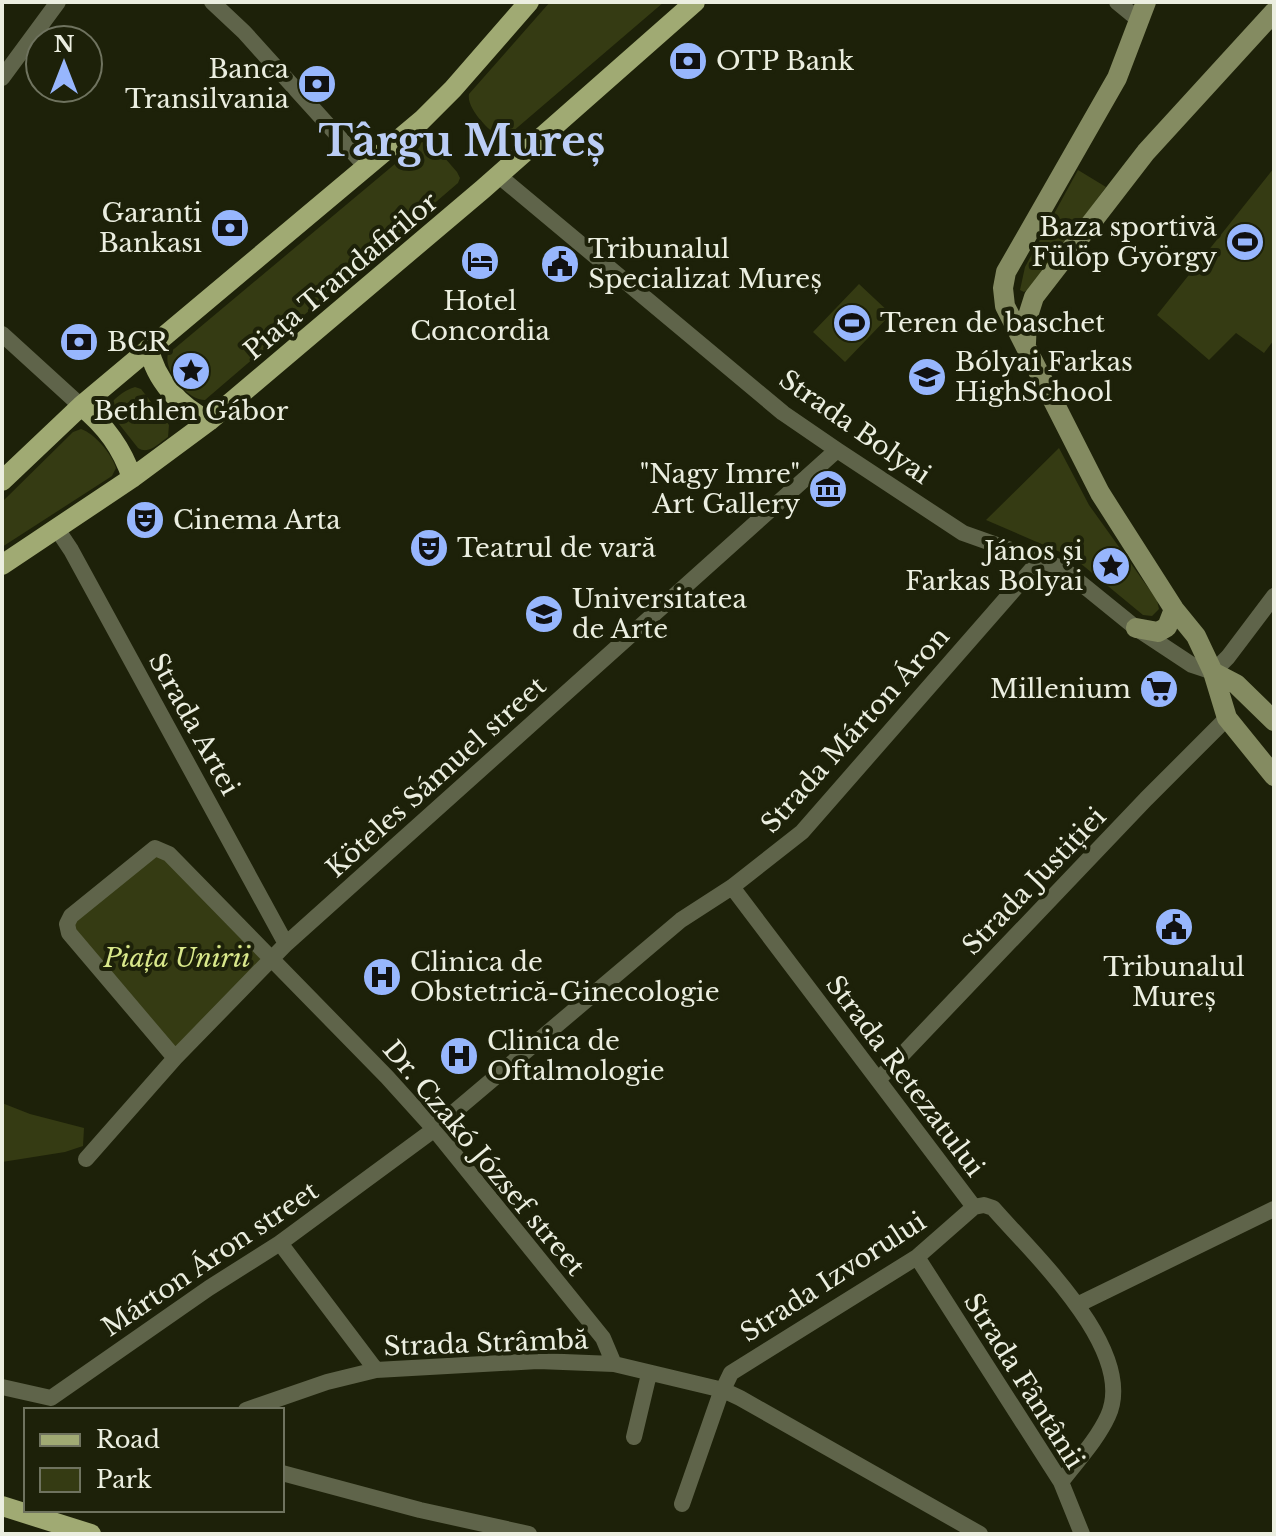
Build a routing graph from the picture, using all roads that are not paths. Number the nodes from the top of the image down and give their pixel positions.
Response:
1 (58, 2) edge
2 (212, 2) edge
3 (529, 2) edge
4 (695, 2) edge
5 (1117, 2) edge
6 (1143, 11) edge
7 (1274, 12) edge
8 (2, 78) edge
9 (367, 168) junction
10 (498, 175) junction
11 (2, 334) edge
12 (1026, 347) junction
13 (149, 348) junction
14 (81, 406) junction
15 (209, 421) junction
16 (837, 450) junction
17 (132, 478) junction
18 (2, 481) edge
19 (57, 529) junction
20 (1039, 561) junction
21 (2, 565) edge
22 (1274, 596) edge
23 (1174, 609) junction
24 (1136, 628) junction
25 (1213, 672) junction
26 (1269, 716) edge
27 (1227, 718) junction
28 (1274, 776) edge
29 (732, 887) junction
30 (286, 944) junction
31 (271, 958) junction
32 (175, 1058) junction
33 (878, 1080) junction
34 (434, 1129) junction
35 (86, 1159) dead end
36 (974, 1207) junction
37 (1274, 1209) edge
38 (280, 1243) junction
39 (917, 1257) junction
40 (1077, 1305) junction
41 (614, 1364) junction
42 (376, 1370) junction
43 (649, 1374) junction
44 (2, 1387) edge
45 (723, 1390) junction
46 (252, 1408) edge
47 (634, 1437) dead end
48 (284, 1474) edge
49 (1061, 1482) junction
50 (682, 1504) dead end
51 (7, 1509) edge
52 (91, 1534) edge
53 (529, 1534) edge
54 (980, 1534) edge
55 (1082, 1534) edge

1 - 8 street
2 - 9 street
3 - 9 main road
4 - 10 main road, Piața Trandafirilor
5 - 6 street
6 - 12 street
7 - 12 street
9 - 13 main road
10 - 15 main road, Piața Trandafirilor
10 - 16 street, Strada Bolyai
11 - 14 street
12 - 23 street
13 - 14 main road
13 - 15 main road
14 - 17 main road
14 - 18 main road
15 - 17 main road, Piața Trandafirilor
16 - 20 street, Strada Bolyai
16 - 30 street, Köteles Sámuel street
17 - 19 main road, Piața Trandafirilor
19 - 21 main road, Piața Trandafirilor
19 - 30 street, Strada Artei
20 - 24 street, Strada Bolyai
20 - 29 street, Strada Márton Áron
22 - 25 street
23 - 24 street
23 - 25 street
24 - 25 street, Strada Bolyai
25 - 26 street, Strada Bolyai
25 - 27 street
26 - 27 street
27 - 28 street
27 - 33 street, Strada Justiției
29 - 33 street, Strada Retezatului
29 - 34 street, Strada Márton Áron
30 - 31 street, Köteles Sámuel street
31 - 32 street, Köteles Sámuel street
31 - 32 street
31 - 34 street, Dr. Czakó József street
32 - 35 street, Köteles Sámuel street
33 - 36 street, Strada Retezatului
34 - 38 street, Márton Áron street
34 - 41 street, Dr. Czakó József street
36 - 39 street, Strada Izvorului
36 - 40 street, Strada Retezatului
37 - 40 street
38 - 42 street
38 - 44 street, Márton Áron street
39 - 45 street, Strada Izvorului
39 - 49 street, Strada Fântânii
40 - 49 street, Strada Retezatului
41 - 42 street, Strada Strâmbă
41 - 43 street, Strada Strâmbă
42 - 46 street, Strada Strâmbă
43 - 45 street, Strada Strâmbă
43 - 47 street
45 - 50 street
45 - 54 street, Strada Strâmbă
48 - 53 street
49 - 55 street, Strada Fântânii
51 - 52 main road

